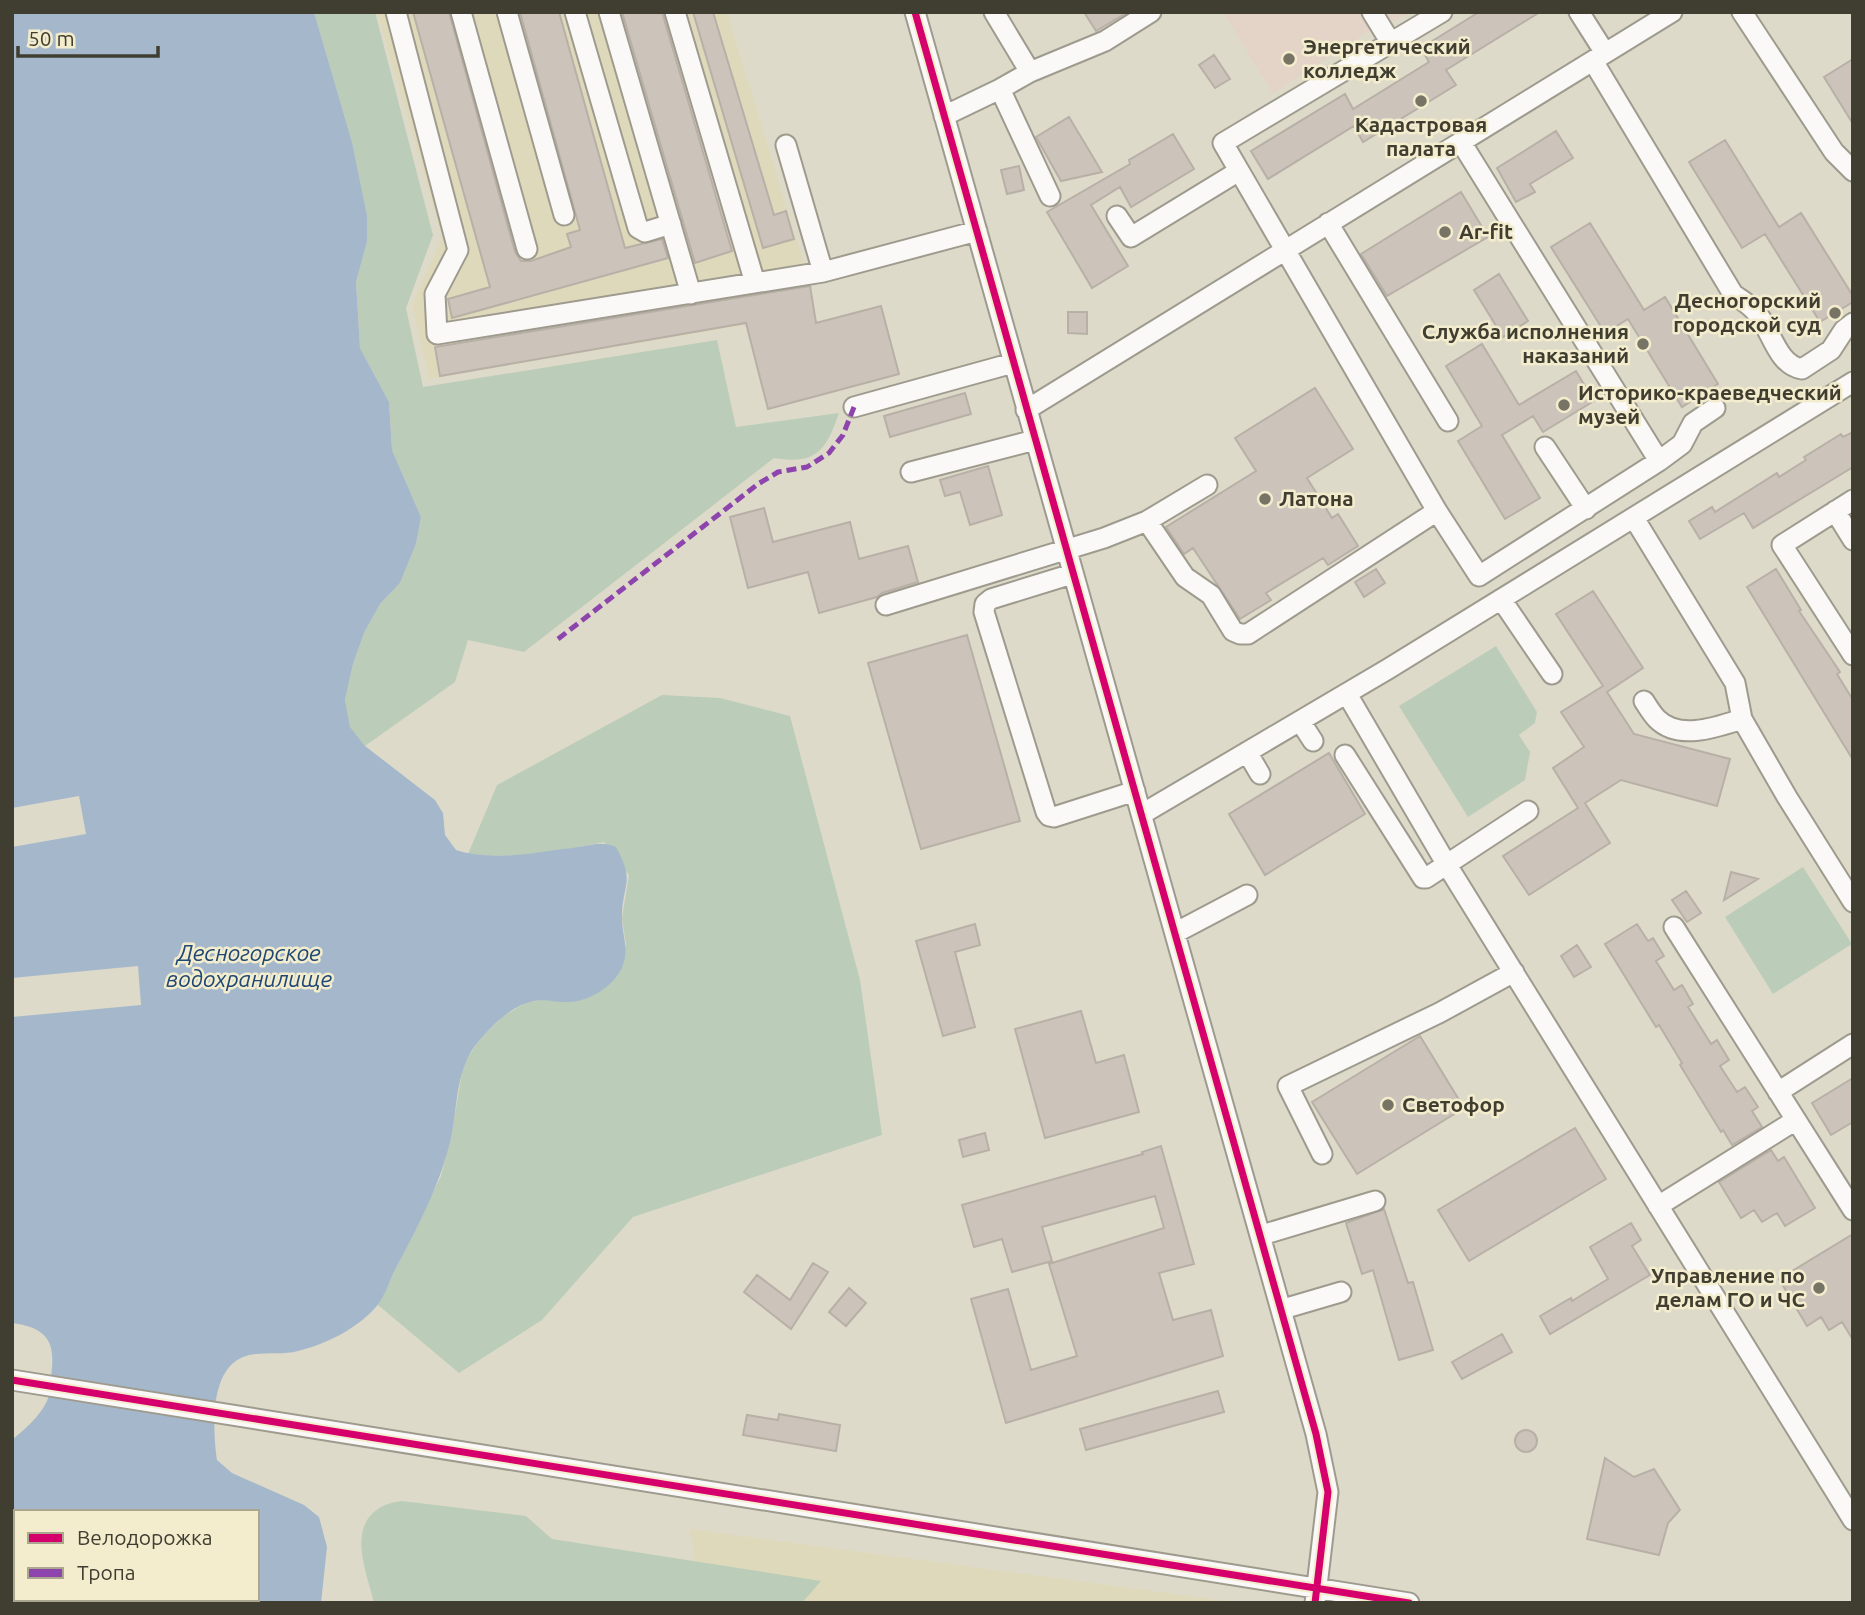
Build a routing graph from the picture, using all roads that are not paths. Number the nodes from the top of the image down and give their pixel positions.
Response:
1 (396, 12) edge
2 (461, 12) edge
3 (507, 12) edge
4 (575, 12) edge
5 (610, 12) edge
6 (675, 12) edge
7 (915, 12) edge
8 (994, 12) edge
9 (1151, 12) edge
10 (1372, 12) edge
11 (1442, 12) edge
12 (1579, 12) edge
13 (1672, 12) edge
14 (1742, 12) edge
15 (1391, 43) junction
16 (1599, 57) junction
17 (1030, 72) junction
18 (1000, 89) junction
19 (944, 116) junction
20 (1461, 142) junction
21 (786, 145) dead end
22 (1239, 171) junction
23 (1853, 171) edge
24 (1050, 196) dead end
25 (564, 215) dead end
26 (1117, 216) dead end
27 (1328, 223) junction
28 (671, 224) junction
29 (977, 231) junction
30 (527, 249) dead end
31 (1284, 251) junction
32 (823, 272) junction
33 (755, 283) junction
34 (691, 293) junction
35 (1853, 323) edge
36 (1013, 363) junction
37 (1853, 382) edge
38 (854, 407) dead end
39 (1715, 408) dead end
40 (1026, 410) junction
41 (1448, 421) dead end
42 (1035, 440) junction
43 (1545, 447) dead end
44 (1659, 461) junction
45 (911, 472) dead end
46 (1207, 485) dead end
47 (1853, 500) edge
48 (1586, 509) junction
49 (1437, 511) junction
50 (1835, 511) junction
51 (1633, 518) junction
52 (1147, 521) junction
53 (1853, 540) edge
54 (1065, 550) junction
55 (1072, 574) junction
56 (1501, 599) junction
57 (886, 605) dead end
58 (1853, 655) edge
59 (1552, 674) dead end
60 (1347, 694) junction
61 (1644, 701) dead end
62 (1742, 719) junction
63 (1300, 721) junction
64 (1312, 741) dead end
65 (1247, 752) junction
66 (1345, 755) dead end
67 (1260, 774) dead end
68 (1135, 791) junction
69 (1528, 811) dead end
70 (1142, 814) junction
71 (1447, 865) junction
72 (1247, 895) dead end
73 (1853, 902) edge
74 (1674, 927) dead end
75 (1175, 933) junction
76 (1514, 972) junction
77 (1853, 1044) edge
78 (1779, 1093) junction
79 (1796, 1120) junction
80 (1322, 1154) dead end
81 (1375, 1201) dead end
82 (1658, 1206) junction
83 (1853, 1210) edge
84 (1262, 1236) junction
85 (1341, 1292) dead end
86 (1283, 1309) junction
87 (12, 1380) edge
88 (1853, 1520) edge
89 (1316, 1595) edge
90 (1409, 1603) edge

1 - 34 street
2 - 30 street
3 - 25 street
4 - 28 street
5 - 28 street
6 - 33 street
7 - 19 street
8 - 17 street
9 - 17 street
10 - 15 street
11 - 15 street
12 - 16 street
13 - 16 street
14 - 23 street
15 - 22 street
16 - 20 street
16 - 35 street
17 - 18 street
18 - 19 street
18 - 24 street
19 - 29 street
20 - 27 street
20 - 44 street
21 - 32 street
22 - 26 street
22 - 31 street
27 - 31 street
27 - 41 street
28 - 34 street
29 - 32 street
29 - 36 street
31 - 40 street
31 - 49 street
32 - 33 street
33 - 34 street
36 - 38 street
36 - 40 street
37 - 51 street
39 - 44 street
40 - 42 street
42 - 45 street
42 - 54 street
43 - 48 street
44 - 48 street
46 - 52 street
47 - 50 street
48 - 49 street
49 - 52 street
50 - 53 street
50 - 58 street
51 - 56 street
51 - 62 street
52 - 54 street
54 - 55 street
54 - 57 street
55 - 68 street
55 - 68 street
56 - 59 street
56 - 60 street
60 - 63 street
60 - 71 street
61 - 62 street
62 - 73 street
63 - 64 street
63 - 65 street
65 - 67 street
65 - 70 street
66 - 71 street
68 - 70 street
69 - 71 street
70 - 75 street
71 - 76 street
72 - 75 street
74 - 78 street
75 - 84 street
76 - 80 street
76 - 82 street
77 - 78 street
78 - 79 street
79 - 82 street
79 - 83 street
81 - 84 street
82 - 88 street
84 - 86 street
85 - 86 street
86 - 89 street
87 - 89 street
89 - 90 street

